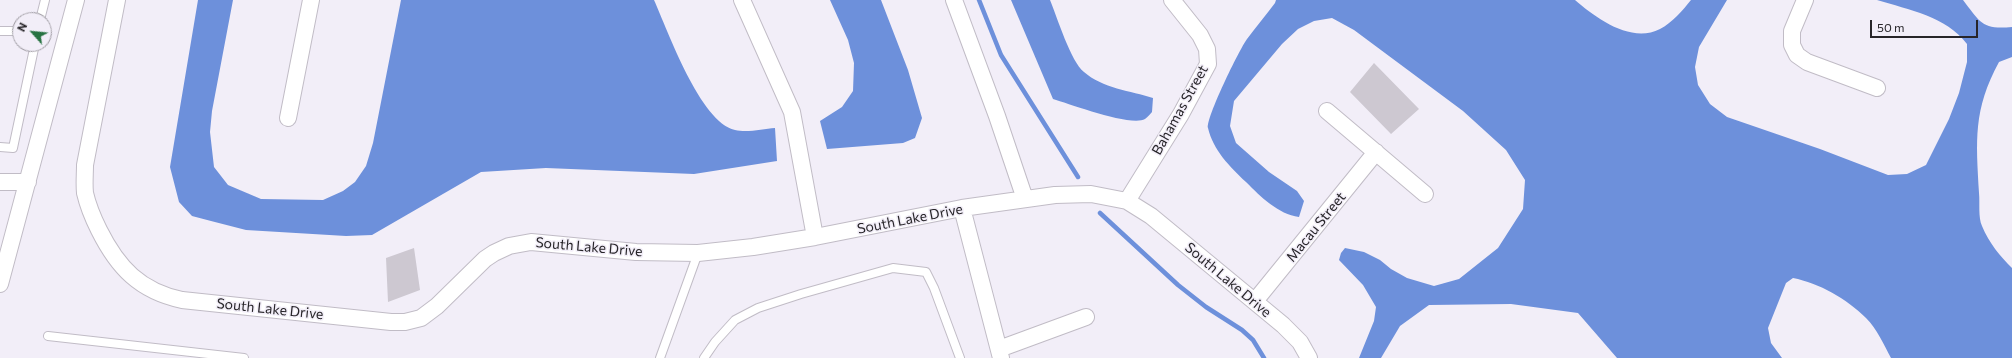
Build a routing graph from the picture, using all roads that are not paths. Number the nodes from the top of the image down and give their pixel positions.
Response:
1 (45, 0) edge
2 (76, 0) edge
3 (117, 0) edge
4 (311, 0) edge
5 (742, 0) edge
6 (954, 0) edge
7 (1172, 0) edge
8 (1805, 0) edge
9 (42, 12) edge
10 (0, 31) edge
11 (12, 31) edge
12 (33, 52) edge
13 (1877, 88) dead end
14 (1327, 111) dead end
15 (288, 118) dead end
16 (0, 147) edge
17 (1376, 152) junction
18 (0, 182) edge
19 (28, 182) junction
20 (1425, 194) dead end
21 (1025, 199) junction
22 (1127, 201) junction
23 (962, 208) junction
24 (815, 237) junction
25 (698, 253) junction
26 (0, 284) edge
27 (1255, 301) junction
28 (1086, 317) dead end
29 (48, 336) dead end
30 (1000, 354) edge
31 (244, 358) edge
32 (660, 358) edge
33 (704, 358) edge
34 (960, 358) edge
35 (1309, 358) edge

1 - 9 lane
2 - 19 street
3 - 25 street, South Lake Drive
4 - 15 street
5 - 24 street
6 - 21 street
7 - 22 street, Bahamas Street
8 - 13 street
10 - 11 lane
12 - 16 lane
14 - 17 street
17 - 20 street
17 - 27 street, Macau Street
18 - 19 street
19 - 26 street
21 - 22 street, South Lake Drive
21 - 23 street, South Lake Drive
22 - 27 street, South Lake Drive
23 - 24 street, South Lake Drive
23 - 30 street
24 - 25 street, South Lake Drive
25 - 32 lane
27 - 35 street, South Lake Drive
28 - 30 street
29 - 31 lane
33 - 34 lane

